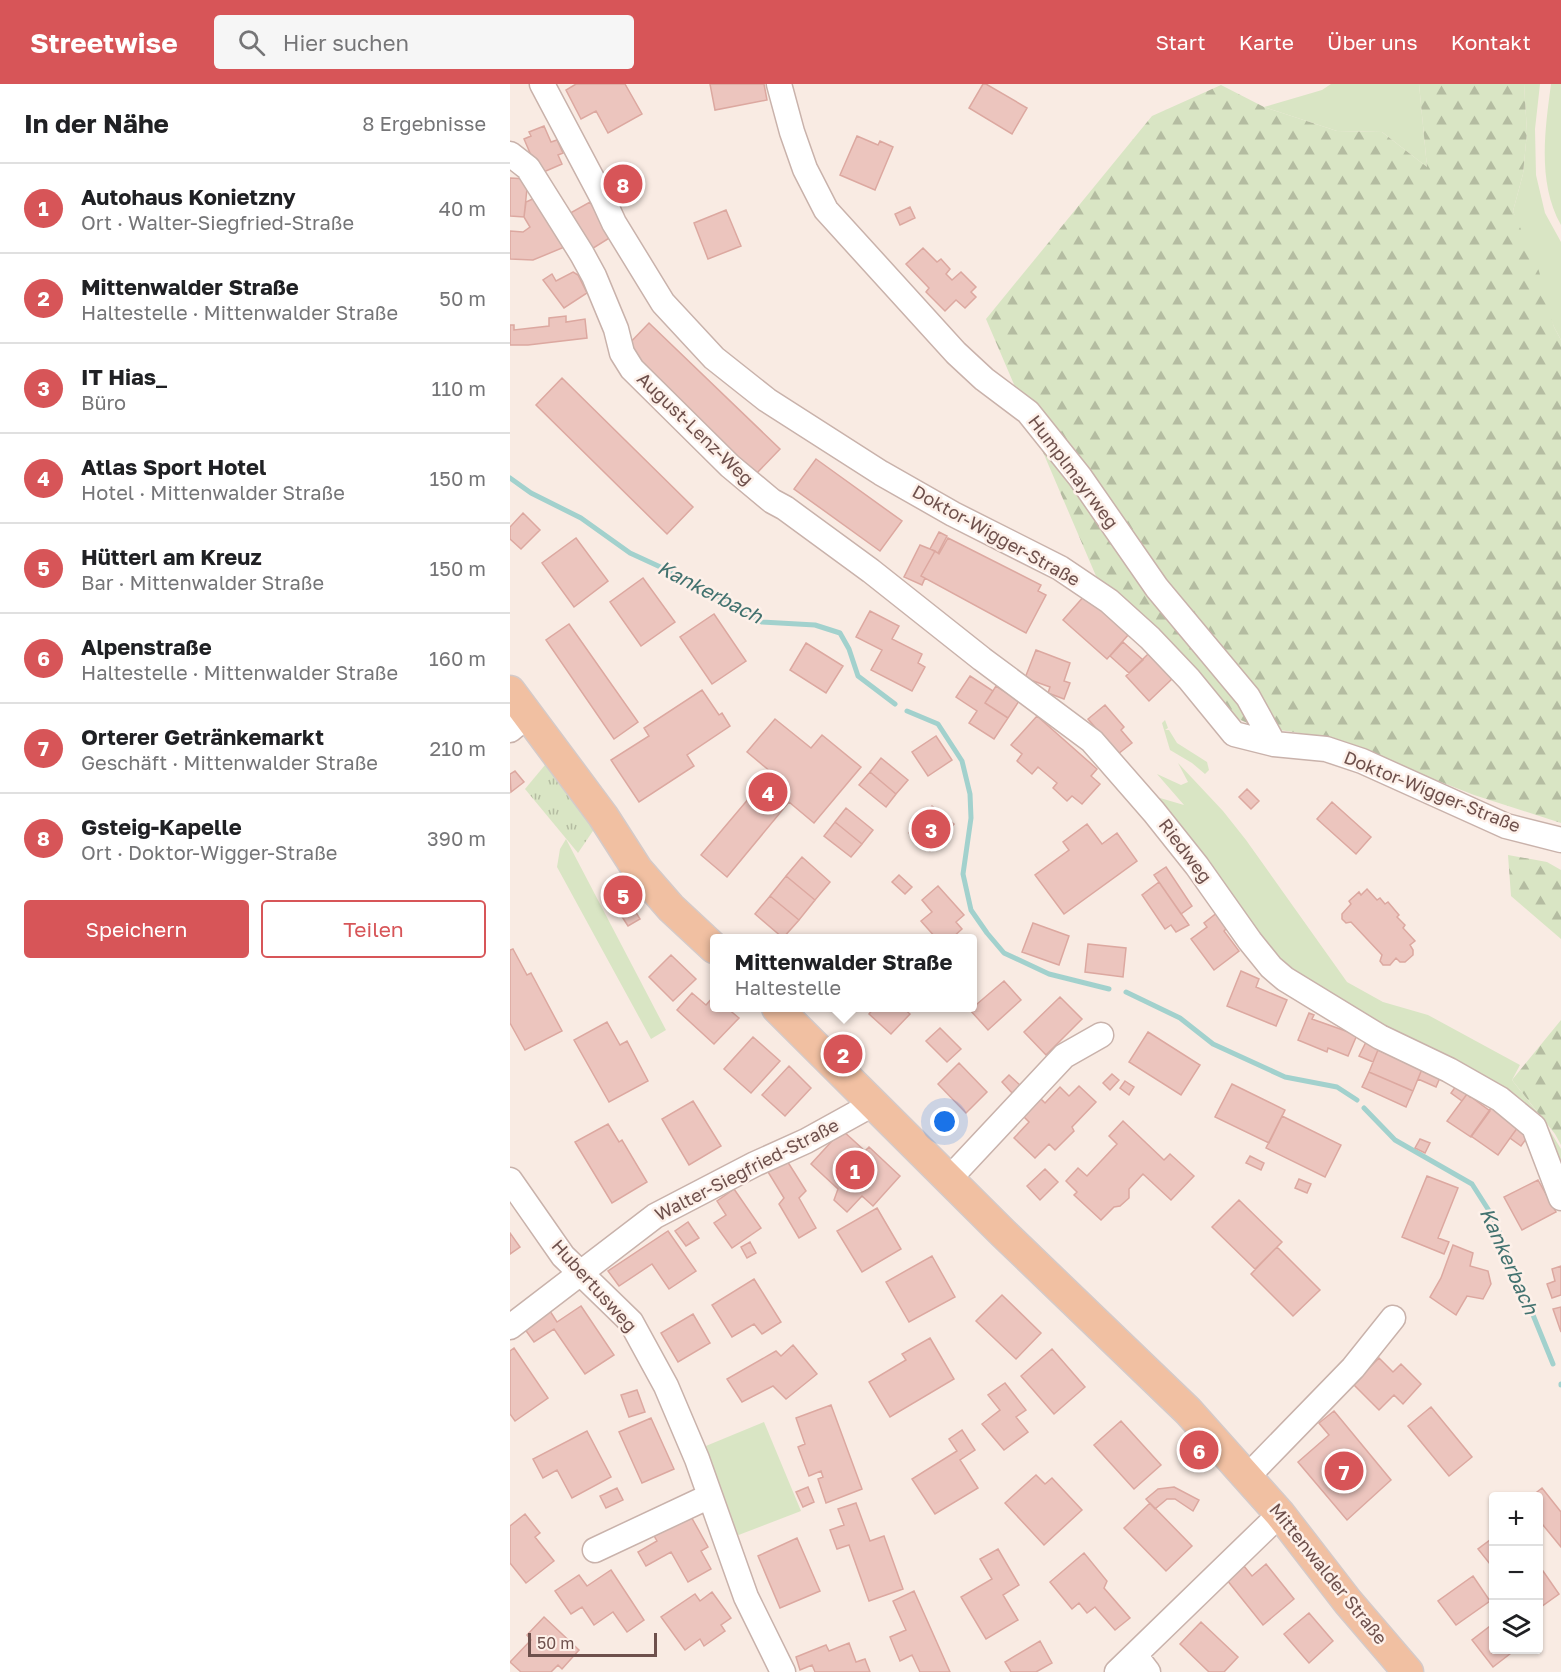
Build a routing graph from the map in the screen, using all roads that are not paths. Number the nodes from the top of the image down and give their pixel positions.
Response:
1 (542, 84) edge
2 (779, 84) edge
3 (510, 154) edge
4 (785, 508) joint
5 (510, 691) edge
6 (519, 723) edge
7 (1274, 744) junction
8 (1506, 826) junction
9 (1561, 840) edge
10 (1561, 858) edge
11 (710, 944) edge
12 (781, 1012) edge
13 (1101, 1035) dead end
14 (873, 1104) junction
15 (949, 1179) junction
16 (510, 1180) edge
17 (1561, 1198) edge
18 (579, 1273) junction
19 (1393, 1318) dead end
20 (510, 1327) edge
21 (1247, 1477) junction
22 (710, 1496) junction
23 (1280, 1514) junction
24 (594, 1550) dead end
25 (1142, 1664) edge
26 (783, 1672) edge
27 (1117, 1672) edge
28 (1408, 1672) edge

1 - 7 street, Doktor-Wigger-Straße
2 - 7 street, Humplmayrweg
3 - 4 street, August-Lenz-Weg
4 - 17 street, Riedweg
5 - 6 main road
6 - 11 main road
7 - 8 street, Doktor-Wigger-Straße
8 - 9 street, Doktor-Wigger-Straße
8 - 10 street
12 - 14 main road, Mittenwalder Straße
13 - 15 street
14 - 15 main road, Mittenwalder Straße
14 - 18 street, Walter-Siegfried-Straße
15 - 21 main road, Mittenwalder Straße
16 - 18 street, Hubertusweg
18 - 20 street, Walter-Siegfried-Straße
18 - 22 street, Hubertusweg
19 - 21 street
21 - 23 main road, Mittenwalder Straße
22 - 24 street
22 - 26 street, Hubertusweg
23 - 25 street
23 - 28 main road, Mittenwalder Straße
25 - 27 street

